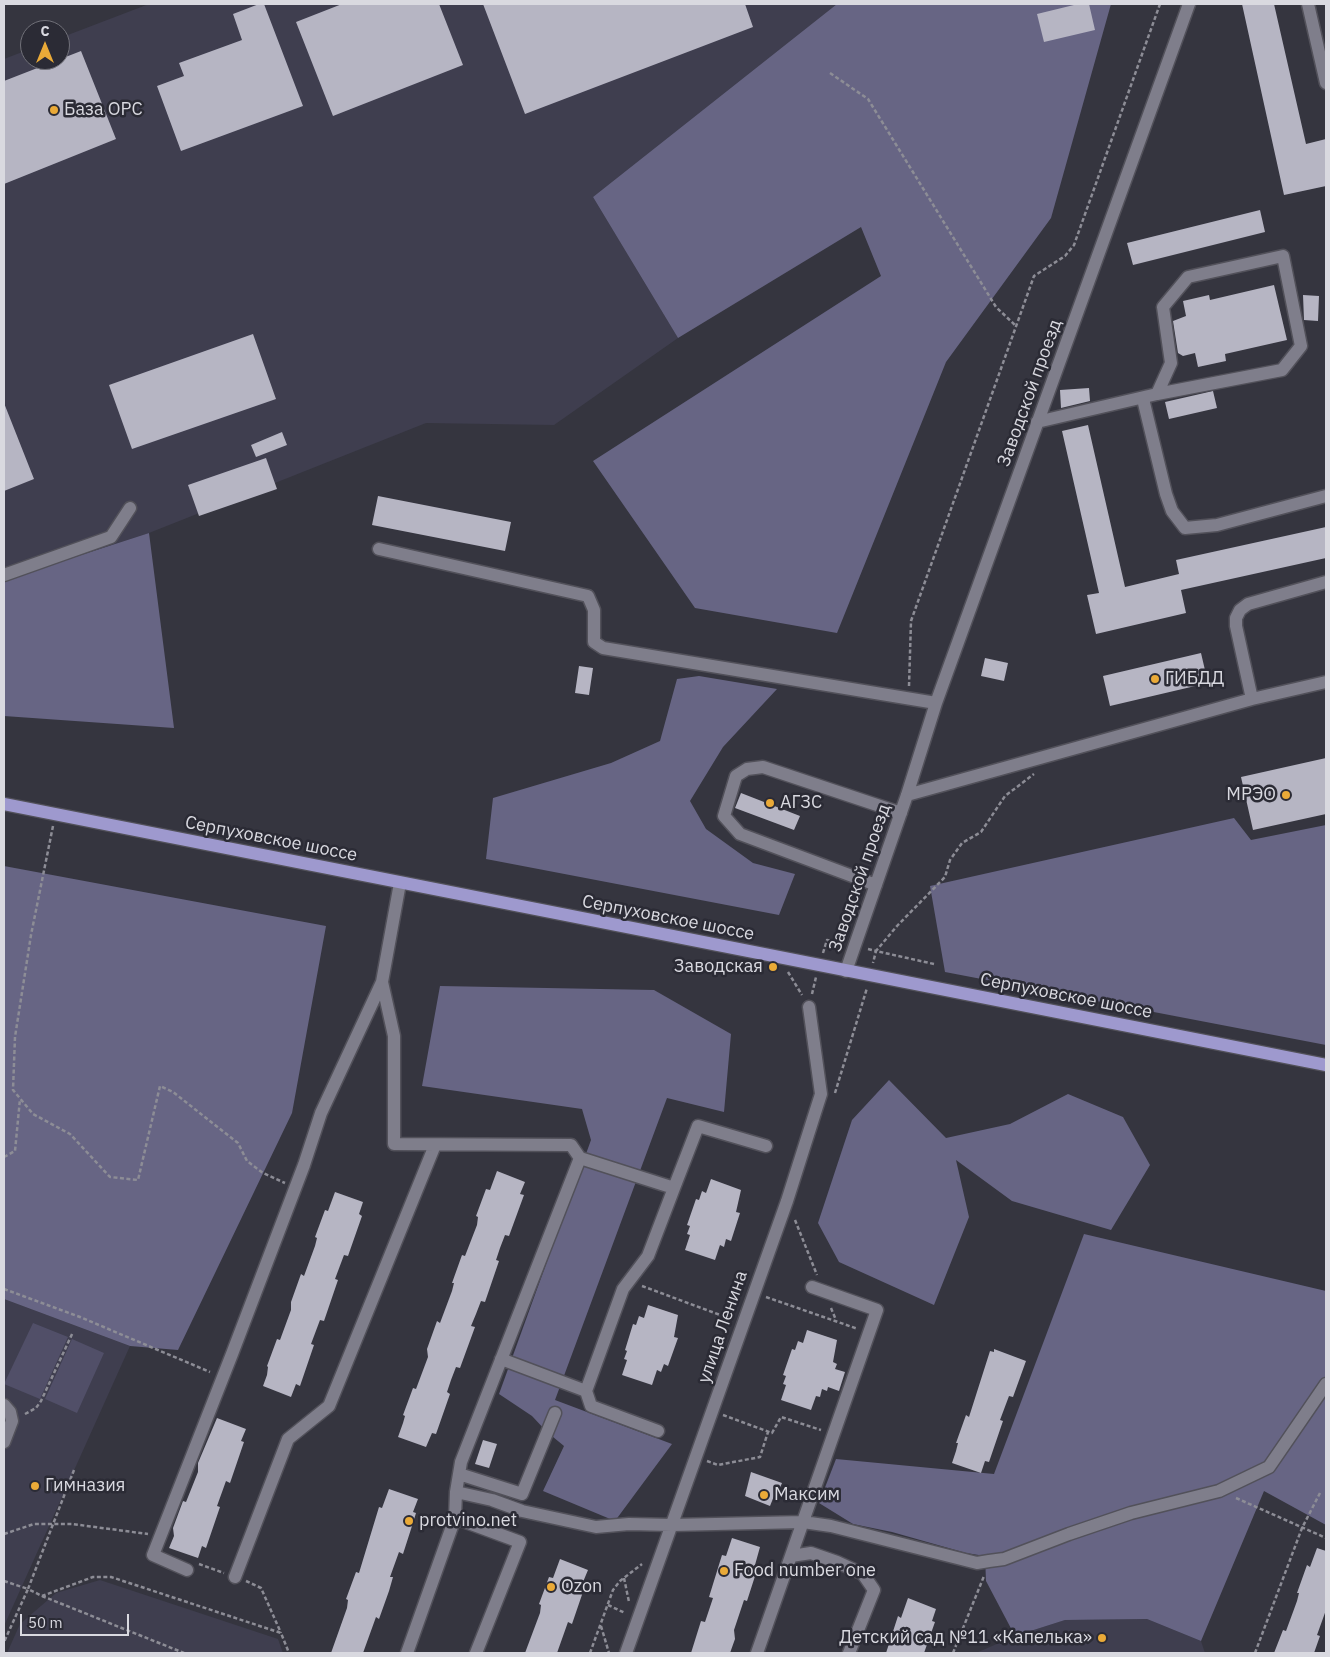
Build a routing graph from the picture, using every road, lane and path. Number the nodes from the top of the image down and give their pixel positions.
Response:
1 (1160, 4) edge
2 (1189, 4) edge
3 (1308, 4) edge
4 (830, 73) dead end
5 (1326, 83) edge
6 (1016, 326) junction
7 (1157, 394) junction
8 (1143, 399) junction
9 (1037, 422) junction
10 (1326, 496) edge
11 (130, 508) dead end
12 (379, 549) dead end
13 (4, 575) edge
14 (1326, 582) edge
15 (1326, 682) edge
16 (909, 698) junction
17 (1252, 699) junction
18 (936, 703) junction
19 (1050, 756) junction
20 (907, 796) junction
21 (4, 804) edge
22 (901, 813) junction
23 (56, 814) junction
24 (400, 883) junction
25 (876, 885) junction
26 (934, 964) dead end
27 (819, 966) junction
28 (787, 971) dead end
29 (846, 972) junction
30 (870, 976) junction
31 (382, 982) junction
32 (809, 1007) junction
33 (1326, 1065) edge
34 (834, 1098) dead end
35 (20, 1099) junction
36 (434, 1145) junction
37 (766, 1146) dead end
38 (4, 1157) edge
39 (580, 1158) junction
40 (295, 1187) junction
41 (674, 1188) junction
42 (787, 1201) junction
43 (629, 1281) junction
44 (816, 1285) joint
45 (4, 1289) edge
46 (754, 1291) junction
47 (828, 1302) dead end
48 (836, 1320) junction
49 (743, 1324) junction
50 (73, 1332) dead end
51 (868, 1333) junction
52 (502, 1359) junction
53 (223, 1378) junction
54 (1326, 1384) edge
55 (586, 1391) junction
56 (4, 1405) edge
57 (712, 1410) junction
58 (555, 1413) dead end
59 (12, 1421) junction
60 (658, 1431) dead end
61 (768, 1432) junction
62 (834, 1434) junction
63 (4, 1442) edge
64 (696, 1457) junction
65 (74, 1470) dead end
66 (459, 1474) junction
67 (1219, 1491) junction
68 (456, 1492) junction
69 (1320, 1493) dead end
70 (455, 1518) junction
71 (803, 1522) junction
72 (51, 1524) junction
73 (672, 1525) junction
74 (1302, 1528) junction
75 (162, 1533) junction
76 (4, 1534) edge
77 (1326, 1538) edge
78 (664, 1548) junction
79 (791, 1556) junction
80 (989, 1561) junction
81 (192, 1566) joint
82 (235, 1577) junction
83 (4, 1581) edge
84 (28, 1589) junction
85 (42, 1596) junction
86 (608, 1605) junction
87 (638, 1620) junction
88 (600, 1625) junction
89 (282, 1633) junction
90 (4, 1642) edge
91 (184, 1653) edge
92 (289, 1653) edge
93 (407, 1653) edge
94 (476, 1653) edge
95 (590, 1653) edge
96 (609, 1653) edge
97 (626, 1653) edge
98 (757, 1653) edge
99 (849, 1653) edge
100 (953, 1653) edge
101 (1255, 1653) edge

1 - 6 path
2 - 9 street, Заводской проезд
3 - 5 street
4 - 6 path
6 - 16 path
7 - 7 street
7 - 8 street
8 - 9 street
8 - 10 street
9 - 18 street, Заводской проезд
11 - 13 street
12 - 16 street
14 - 17 street
15 - 17 street, Заводской проезд
16 - 18 street
17 - 19 street, Заводской проезд
18 - 20 street, Заводской проезд
19 - 20 street, Заводской проезд
19 - 26 path
20 - 22 street, Заводской проезд
21 - 23 main road, Серпуховское шоссе
22 - 25 street, Заводской проезд
22 - 25 street
23 - 24 main road, Серпуховское шоссе
23 - 35 path
24 - 27 main road, Серпуховское шоссе
24 - 31 street
25 - 29 street, Заводской проезд
27 - 29 main road, Серпуховское шоссе
27 - 32 path
28 - 32 path
29 - 30 main road, Серпуховское шоссе
30 - 33 main road, Серпуховское шоссе
30 - 34 path
31 - 36 street
31 - 40 street
32 - 42 street, улица Ленина
35 - 38 path
35 - 40 path
36 - 39 street
36 - 82 street
37 - 41 street
39 - 41 street
39 - 52 street
40 - 53 street
41 - 43 street
42 - 44 path
42 - 46 street, улица Ленина
43 - 49 path
43 - 55 street
44 - 51 street
45 - 53 path
46 - 48 path
46 - 49 street, улица Ленина
47 - 48 path
48 - 51 path
49 - 57 street, улица Ленина
50 - 59 path
51 - 62 street
52 - 55 street
52 - 66 street
53 - 75 street
54 - 67 street
55 - 60 street
56 - 59 street
57 - 61 path
57 - 64 street, улица Ленина
58 - 66 street
59 - 63 street
61 - 62 path
61 - 64 path
62 - 71 street
64 - 73 street, улица Ленина
65 - 72 path
66 - 68 street
67 - 74 path
67 - 80 street
68 - 70 street
68 - 73 street
69 - 74 path
70 - 93 street
70 - 94 street
71 - 73 street
71 - 79 street
71 - 80 street
72 - 75 path
72 - 76 path
72 - 84 path
73 - 78 street, улица Ленина
74 - 77 path
74 - 101 path
75 - 81 street
78 - 86 path
78 - 87 street, улица Ленина
79 - 98 street
79 - 99 street
80 - 100 path
81 - 82 path
82 - 89 path
83 - 84 path
84 - 85 path
84 - 90 path
85 - 89 path
85 - 91 path
86 - 87 path
86 - 88 path
87 - 97 street, улица Ленина
88 - 95 path
88 - 96 path
89 - 92 path

